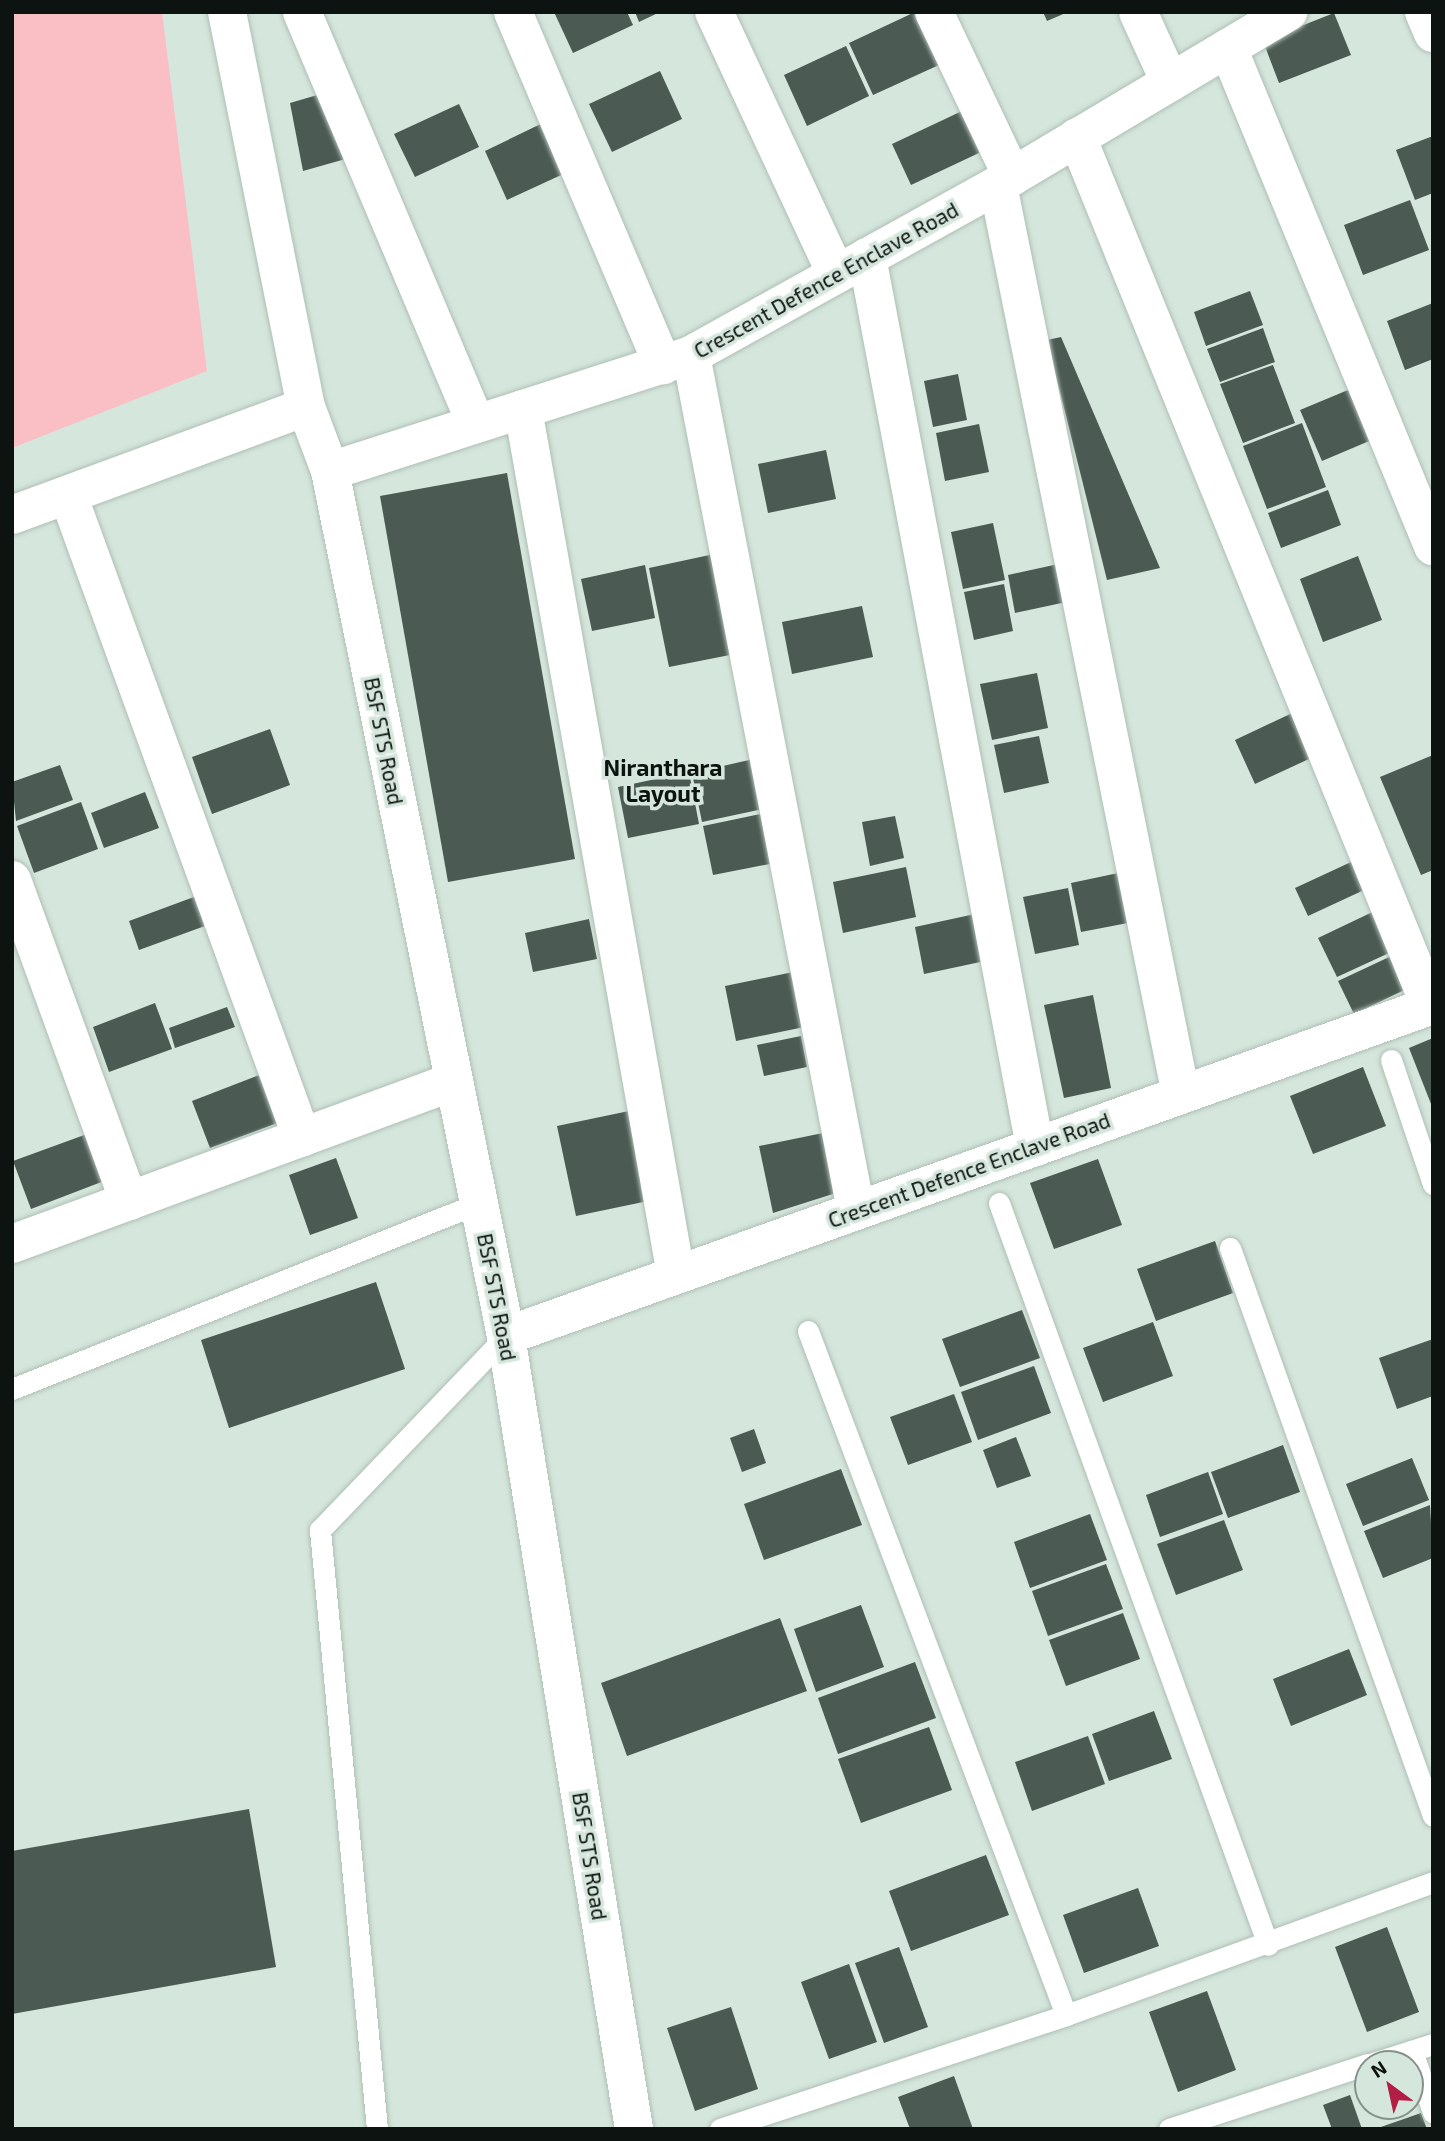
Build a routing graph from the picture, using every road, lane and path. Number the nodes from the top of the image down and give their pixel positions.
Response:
1 (227, 12) edge
2 (302, 12) edge
3 (513, 12) edge
4 (714, 12) edge
5 (934, 12) edge
6 (1138, 12) edge
7 (1287, 12) edge
8 (1424, 12) edge
9 (1433, 33) edge
10 (1228, 48) junction
11 (1170, 82) junction
12 (1077, 137) junction
13 (1005, 180) junction
14 (852, 266) junction
15 (677, 360) junction
16 (306, 407) junction
17 (523, 409) junction
18 (476, 424) junction
19 (330, 471) junction
20 (68, 495) junction
21 (12, 515) edge
22 (1433, 547) edge
23 (12, 880) edge
24 (1431, 1005) edge
25 (1391, 1060) dead end
26 (453, 1082) junction
27 (1181, 1095) junction
28 (302, 1138) junction
29 (1035, 1147) junction
30 (1433, 1184) edge
31 (129, 1201) junction
32 (480, 1203) junction
33 (999, 1203) dead end
34 (856, 1210) junction
35 (12, 1244) edge
36 (1230, 1248) dead end
37 (676, 1275) junction
38 (808, 1331) dead end
39 (506, 1336) junction
40 (12, 1389) edge
41 (1433, 1816) edge
42 (1433, 1882) edge
43 (1268, 1945) junction
44 (1066, 2015) junction
45 (1433, 2044) edge
46 (1415, 2050) edge
47 (1354, 2070) edge
48 (1424, 2086) edge
49 (1433, 2112) edge
50 (1214, 2121) edge
51 (377, 2129) edge
52 (634, 2129) edge
53 (720, 2129) edge
54 (1169, 2129) edge

1 - 16 street, BSF STS Road
2 - 18 street
3 - 15 street
4 - 14 street
5 - 13 street
6 - 11 street
7 - 10 street, Crescent Defence Enclave Road
8 - 9 street
10 - 11 street, Crescent Defence Enclave Road
10 - 22 street
11 - 12 street, Crescent Defence Enclave Road
12 - 13 street, Crescent Defence Enclave Road
12 - 24 street
13 - 14 street, Crescent Defence Enclave Road
13 - 27 street
14 - 15 street, Crescent Defence Enclave Road
14 - 29 street
15 - 17 street, Crescent Defence Enclave Road
15 - 34 street
16 - 19 street, BSF STS Road
16 - 20 street
17 - 18 street, Crescent Defence Enclave Road
17 - 37 street
18 - 19 street, Crescent Defence Enclave Road
19 - 26 street, BSF STS Road
20 - 21 street
20 - 28 street
23 - 31 street
24 - 27 street, Crescent Defence Enclave Road
25 - 30 lane
26 - 28 street
26 - 32 street, BSF STS Road
27 - 29 street, Crescent Defence Enclave Road
28 - 31 street
29 - 34 street, Crescent Defence Enclave Road
31 - 35 street
32 - 39 street, BSF STS Road
32 - 40 lane
33 - 43 lane
34 - 37 street, Crescent Defence Enclave Road
36 - 41 lane
37 - 39 street, Crescent Defence Enclave Road
38 - 44 lane
39 - 51 lane
39 - 52 street, BSF STS Road
42 - 43 lane
43 - 44 lane
44 - 53 lane
45 - 46 lane
47 - 50 lane
48 - 49 lane
50 - 54 lane

